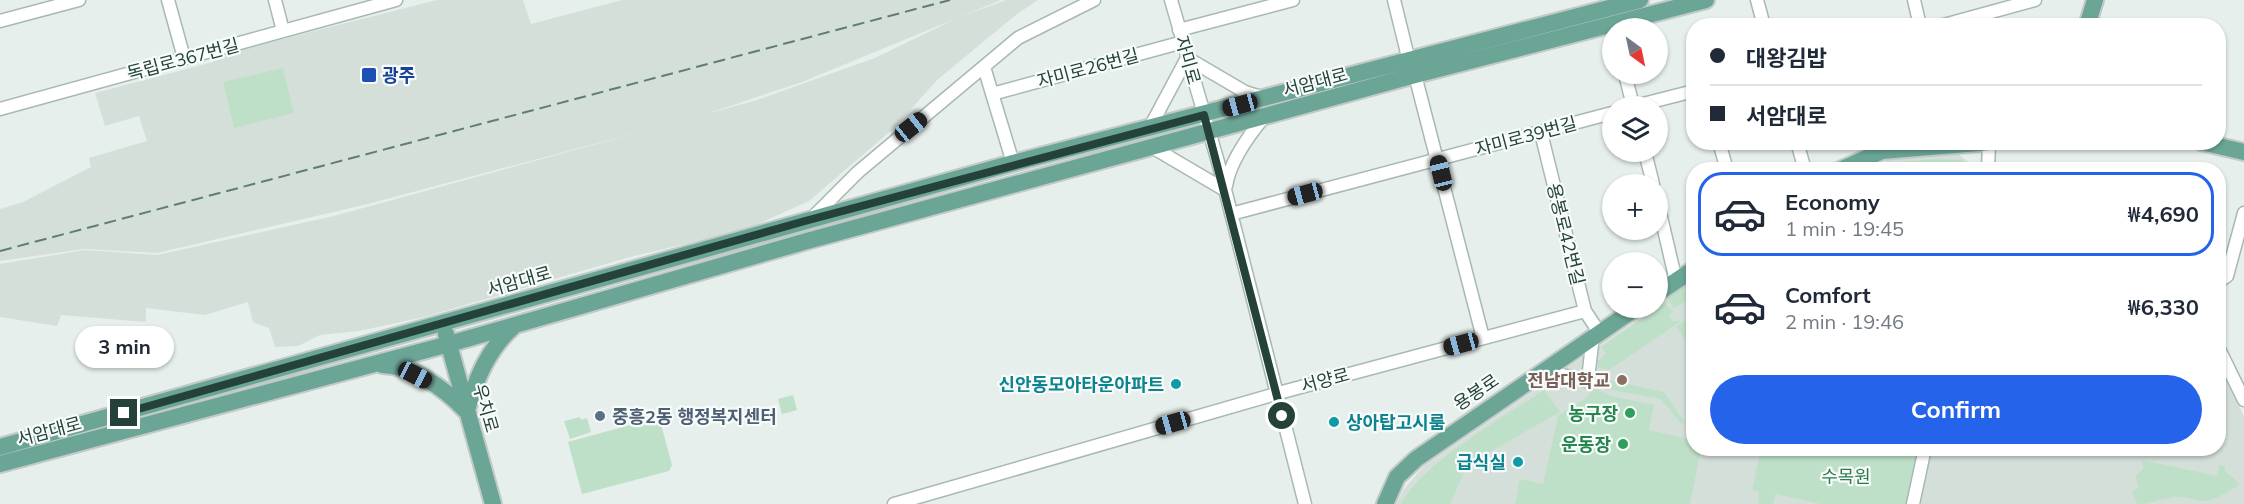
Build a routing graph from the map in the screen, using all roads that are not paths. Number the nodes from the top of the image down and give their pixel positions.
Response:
1 (79, 0) edge
2 (168, 0) edge
3 (275, 0) edge
4 (396, 0) edge
5 (1094, 0) edge
6 (1171, 0) edge
7 (1293, 0) edge
8 (1394, 0) edge
9 (1640, 0) edge
10 (1706, 0) edge
11 (1758, 0) edge
12 (1914, 0) edge
13 (2035, 0) edge
14 (2095, 0) edge
15 (365, 4) edge
16 (1608, 16) edge
17 (1762, 18) edge
18 (1918, 18) edge
19 (1969, 18) edge
20 (2089, 18) edge
21 (0, 21) edge
22 (283, 32) junction
23 (1181, 36) junction
24 (184, 58) junction
25 (1187, 58) junction
26 (984, 67) junction
27 (1412, 68) junction
28 (1686, 93) edge
29 (992, 94) junction
30 (1668, 98) edge
31 (1265, 99) junction
32 (0, 109) edge
33 (1204, 115) junction
34 (1265, 116) junction
35 (1602, 116) edge
36 (1149, 129) junction
37 (1209, 132) junction
38 (1541, 133) junction
39 (1152, 147) junction
40 (2226, 148) edge
41 (1876, 150) edge
42 (2244, 152) edge
43 (1437, 159) junction
44 (1854, 162) edge
45 (1013, 163) junction
46 (1225, 190) junction
47 (2244, 213) edge
48 (1231, 214) junction
49 (810, 219) junction
50 (1667, 240) edge
51 (1686, 275) edge
52 (2226, 277) edge
53 (1677, 281) junction
54 (1668, 287) edge
55 (1585, 311) junction
56 (1621, 318) edge
57 (443, 323) junction
58 (516, 325) junction
59 (1596, 334) junction
60 (1484, 338) junction
61 (449, 344) junction
62 (1570, 352) junction
63 (2226, 363) edge
64 (375, 364) junction
65 (1543, 370) junction
66 (1591, 383) junction
67 (1276, 394) junction
68 (2244, 400) edge
69 (467, 412) junction
70 (0, 447) edge
71 (1924, 456) edge
72 (0, 464) edge
73 (493, 504) edge
74 (894, 504) edge
75 (1305, 504) edge
76 (1385, 504) edge
77 (1913, 504) edge

1 - 21 street
2 - 24 street
3 - 22 street
4 - 15 street, 독립로367번길
5 - 26 street
6 - 23 street, 자미로
7 - 23 street, 자미로26번길
8 - 27 street
9 - 16 main road, 서암대로
10 - 16 main road, 서암대로
11 - 17 street
12 - 18 street
13 - 19 street
14 - 20 main road
15 - 22 street, 독립로367번길
16 - 27 main road, 서암대로
22 - 24 street, 독립로367번길
23 - 25 street, 자미로
23 - 29 street, 자미로26번길
24 - 32 street, 독립로367번길
25 - 31 street
25 - 33 street, 자미로
25 - 36 street
26 - 29 street
26 - 49 street
27 - 31 main road, 서암대로
27 - 34 main road, 서암대로
27 - 43 street
28 - 30 street
29 - 45 street
31 - 33 main road, 서암대로
33 - 36 main road, 서암대로
33 - 37 street, 자미로
34 - 37 main road, 서암대로
34 - 46 street
35 - 38 street, 자미로39번길
36 - 45 main road, 서암대로
37 - 39 main road, 서암대로
37 - 46 street, 자미로
38 - 43 street, 자미로39번길
38 - 55 street, 용봉로42번길
39 - 46 street
39 - 58 main road, 서암대로
40 - 42 main road
41 - 44 main road
43 - 48 street, 자미로39번길
43 - 60 street
45 - 49 main road, 서암대로
46 - 48 street, 자미로
47 - 52 street
48 - 67 street, 자미로
49 - 57 main road, 서암대로
50 - 53 street
51 - 53 main road
53 - 54 main road
55 - 59 street, 용봉로42번길
55 - 60 street, 서양로
56 - 59 main road, 용봉로
57 - 61 main road, 우치로
57 - 70 main road, 서암대로
58 - 61 main road, 서암대로
58 - 69 main road
59 - 62 main road, 용봉로
59 - 66 street
60 - 67 street, 서양로
61 - 64 main road, 서암대로
61 - 69 main road, 우치로
62 - 65 main road, 용봉로
62 - 66 street
63 - 68 street
64 - 69 main road
64 - 72 main road, 서암대로
65 - 66 street
65 - 76 main road, 용봉로
67 - 74 street, 서양로
67 - 75 street, 자미로
69 - 73 main road, 우치로
71 - 77 street

